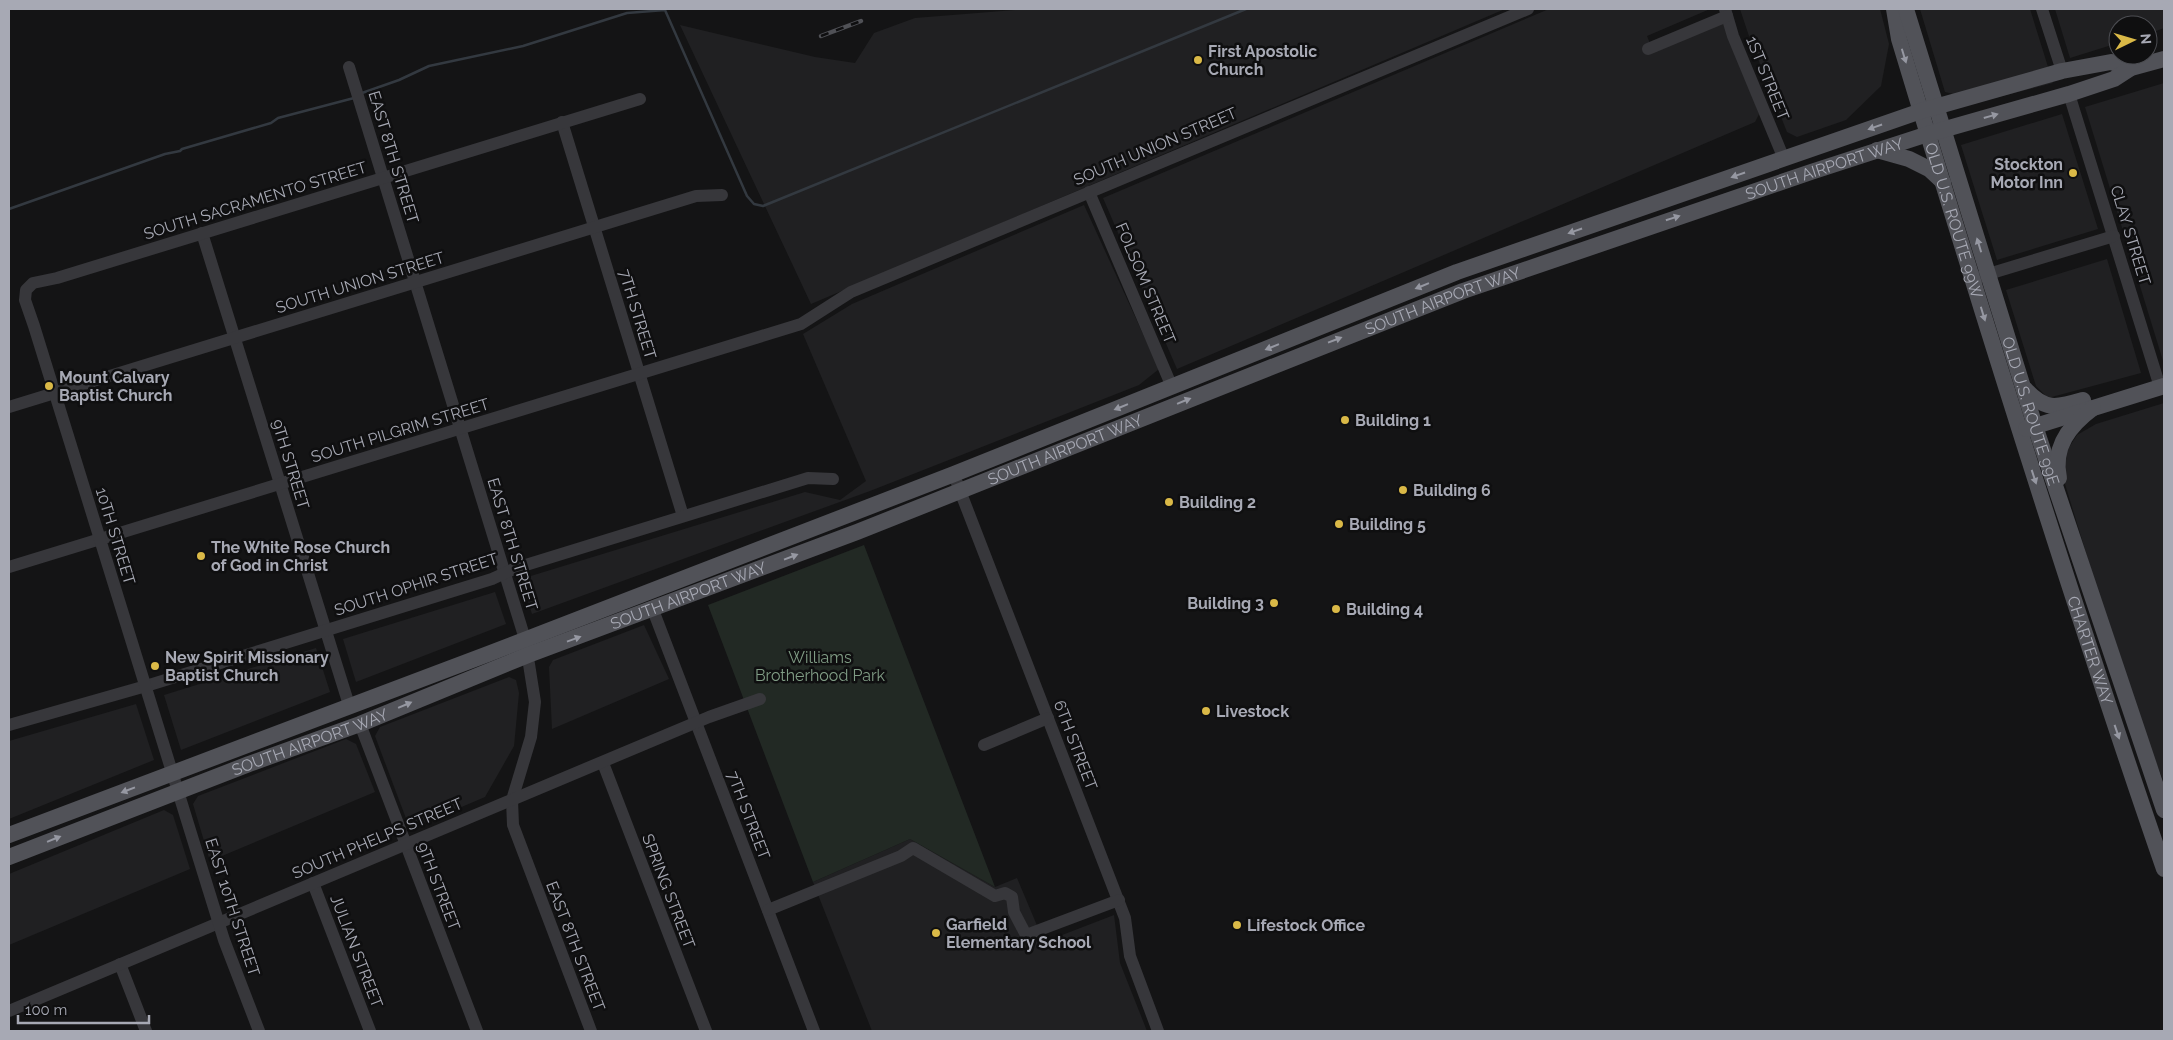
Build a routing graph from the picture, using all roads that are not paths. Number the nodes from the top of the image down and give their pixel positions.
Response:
1 (1528, 9) edge
2 (1894, 9) edge
3 (1906, 9) edge
4 (2042, 9) edge
5 (1726, 12) edge
6 (1648, 49) dead end
7 (2164, 59) edge
8 (2105, 63) junction
9 (349, 67) dead end
10 (2131, 68) junction
11 (2062, 71) junction
12 (2069, 94) junction
13 (640, 99) dead end
14 (2030, 104) junction
15 (1937, 107) junction
16 (1921, 111) junction
17 (562, 122) junction
18 (1944, 129) junction
19 (1928, 134) junction
20 (1877, 150) junction
21 (1784, 159) junction
22 (1806, 173) junction
23 (382, 178) junction
24 (1943, 182) junction
25 (1089, 192) junction
26 (722, 196) dead end
27 (594, 226) junction
28 (202, 233) junction
29 (2114, 236) junction
30 (1988, 274) junction
31 (1972, 279) junction
32 (415, 282) junction
33 (26, 290) joint
34 (800, 324) joint
35 (235, 337) junction
36 (640, 373) junction
37 (2162, 386) edge
38 (1172, 387) junction
39 (2024, 387) junction
40 (55, 392) junction
41 (9, 407) edge
42 (2093, 408) junction
43 (2036, 426) junction
44 (460, 428) junction
45 (2020, 431) junction
46 (954, 474) junction
47 (833, 478) dead end
48 (280, 484) junction
49 (960, 491) junction
50 (684, 516) junction
51 (100, 539) junction
52 (9, 567) edge
53 (505, 573) junction
54 (653, 610) junction
55 (325, 631) junction
56 (526, 647) junction
57 (146, 686) junction
58 (2124, 691) junction
59 (760, 699) dead end
60 (349, 705) junction
61 (1048, 718) junction
62 (696, 723) junction
63 (360, 724) junction
64 (9, 725) edge
65 (984, 745) dead end
66 (602, 763) junction
67 (174, 772) junction
68 (180, 792) junction
69 (512, 800) junction
70 (2164, 810) edge
71 (9, 835) edge
72 (406, 844) junction
73 (9, 857) edge
74 (2164, 868) edge
75 (313, 883) junction
76 (1119, 900) junction
77 (768, 910) junction
78 (219, 922) junction
79 (120, 964) junction
80 (9, 1011) edge
81 (146, 1031) edge
82 (259, 1031) edge
83 (370, 1031) edge
84 (477, 1031) edge
85 (591, 1031) edge
86 (706, 1031) edge
87 (814, 1031) edge
88 (1158, 1031) edge

1 - 25 street, SOUTH UNION STREET
2 -> 16 main road, OLD U.S. ROUTE 99W
3 - 15 main road, OLD U.S. ROUTE 99E
4 - 11 street
5 - 6 street
5 - 21 street, 1ST STREET
7 - 10 main road, SOUTH AIRPORT WAY
8 - 10 main road, SOUTH AIRPORT WAY
8 - 11 main road, SOUTH AIRPORT WAY
8 - 12 main road
9 - 23 street, EAST 8TH STREET
10 - 12 main road, SOUTH AIRPORT WAY
11 - 14 main road
11 - 15 main road, SOUTH AIRPORT WAY
12 - 14 main road, SOUTH AIRPORT WAY
12 - 29 street, CLAY STREET
13 - 17 street, SOUTH SACRAMENTO STREET
18 -> 14 main road, SOUTH AIRPORT WAY
15 - 16 main road, SOUTH AIRPORT WAY
15 - 18 main road, OLD U.S. ROUTE 99E
16 - 19 main road, OLD U.S. ROUTE 99W
16 -> 21 main road, SOUTH AIRPORT WAY
17 - 23 street, SOUTH SACRAMENTO STREET
17 - 27 street, 7TH STREET
18 - 19 main road, SOUTH AIRPORT WAY
30 -> 18 main road, OLD U.S. ROUTE 99E
19 - 20 main road, SOUTH AIRPORT WAY
19 - 24 main road, OLD U.S. ROUTE 99W
20 - 22 main road, SOUTH AIRPORT WAY
20 - 24 main road
21 - 22 main road
21 -> 38 main road, SOUTH AIRPORT WAY
49 -> 22 main road, SOUTH AIRPORT WAY
23 - 28 street, SOUTH SACRAMENTO STREET
23 - 32 street, EAST 8TH STREET
24 - 31 main road, OLD U.S. ROUTE 99W
25 - 34 street, SOUTH UNION STREET
25 - 38 street, FOLSOM STREET
26 - 27 street, SOUTH UNION STREET
27 - 32 street, SOUTH UNION STREET
27 - 36 street, 7TH STREET
28 - 33 street, SOUTH SACRAMENTO STREET
28 - 35 street, 9TH STREET
29 - 30 street
29 - 37 street, CLAY STREET
30 - 31 street
30 - 39 main road, OLD U.S. ROUTE 99E
31 -> 45 main road, OLD U.S. ROUTE 99W
32 - 35 street, SOUTH UNION STREET
32 - 44 street, EAST 8TH STREET
33 - 40 street, 10TH STREET
34 - 36 street, SOUTH PILGRIM STREET
35 - 40 street, SOUTH UNION STREET
35 - 48 street, 9TH STREET
36 - 44 street, SOUTH PILGRIM STREET
36 - 50 street, 7TH STREET
37 - 39 main road
37 - 42 main road
38 -> 46 main road, SOUTH AIRPORT WAY
39 - 43 main road, OLD U.S. ROUTE 99E
40 - 41 street, SOUTH UNION STREET
40 - 51 street, 10TH STREET
42 - 43 main road
42 - 58 main road
43 - 45 main road
43 - 58 main road, OLD U.S. ROUTE 99E
44 - 48 street, SOUTH PILGRIM STREET
44 - 53 street, EAST 8TH STREET
45 -> 74 main road, CHARTER WAY
46 - 49 street, 6TH STREET
46 - 56 main road, SOUTH AIRPORT WAY
47 - 50 street, SOUTH OPHIR STREET
48 - 51 street, SOUTH PILGRIM STREET
48 - 55 street, 9TH STREET
54 -> 49 main road, SOUTH AIRPORT WAY
49 - 61 street, 6TH STREET
50 - 53 street, SOUTH OPHIR STREET
51 - 52 street, SOUTH PILGRIM STREET
51 - 57 street, 10TH STREET
53 - 55 street, SOUTH OPHIR STREET
53 - 56 street, EAST 8TH STREET
56 -> 54 main road, SOUTH AIRPORT WAY
54 - 62 street, 7TH STREET
55 - 57 street, SOUTH OPHIR STREET
55 - 60 street, 9TH STREET
56 - 60 main road, SOUTH AIRPORT WAY
63 -> 56 main road, SOUTH AIRPORT WAY
56 - 69 street, EAST 8TH STREET
57 - 64 street, SOUTH OPHIR STREET
57 - 67 street, 10TH STREET
58 - 70 main road, OLD U.S. ROUTE 99E
59 - 62 street, SOUTH PHELPS STREET
60 - 67 main road, SOUTH AIRPORT WAY
61 - 65 street
61 - 76 street, 6TH STREET
62 - 66 street, SOUTH PHELPS STREET
62 - 77 street, 7TH STREET
63 - 68 main road, SOUTH AIRPORT WAY
63 - 72 street, 9TH STREET
66 - 69 street, SOUTH PHELPS STREET
66 - 86 street, SPRING STREET
67 - 68 street, 10TH STREET
67 -> 71 main road, SOUTH AIRPORT WAY
73 -> 68 main road, SOUTH AIRPORT WAY
68 - 78 street, EAST 10TH STREET
69 - 72 street, SOUTH PHELPS STREET
69 - 85 street, EAST 8TH STREET
72 - 75 street, SOUTH PHELPS STREET
72 - 84 street, 9TH STREET
75 - 78 street, SOUTH PHELPS STREET
75 - 83 street, JULIAN STREET
76 - 77 street
76 - 88 street, 6TH STREET
77 - 87 street, 7TH STREET
78 - 79 street, SOUTH PHELPS STREET
78 - 82 street, EAST 10TH STREET
79 - 80 street, SOUTH PHELPS STREET
79 - 81 street

